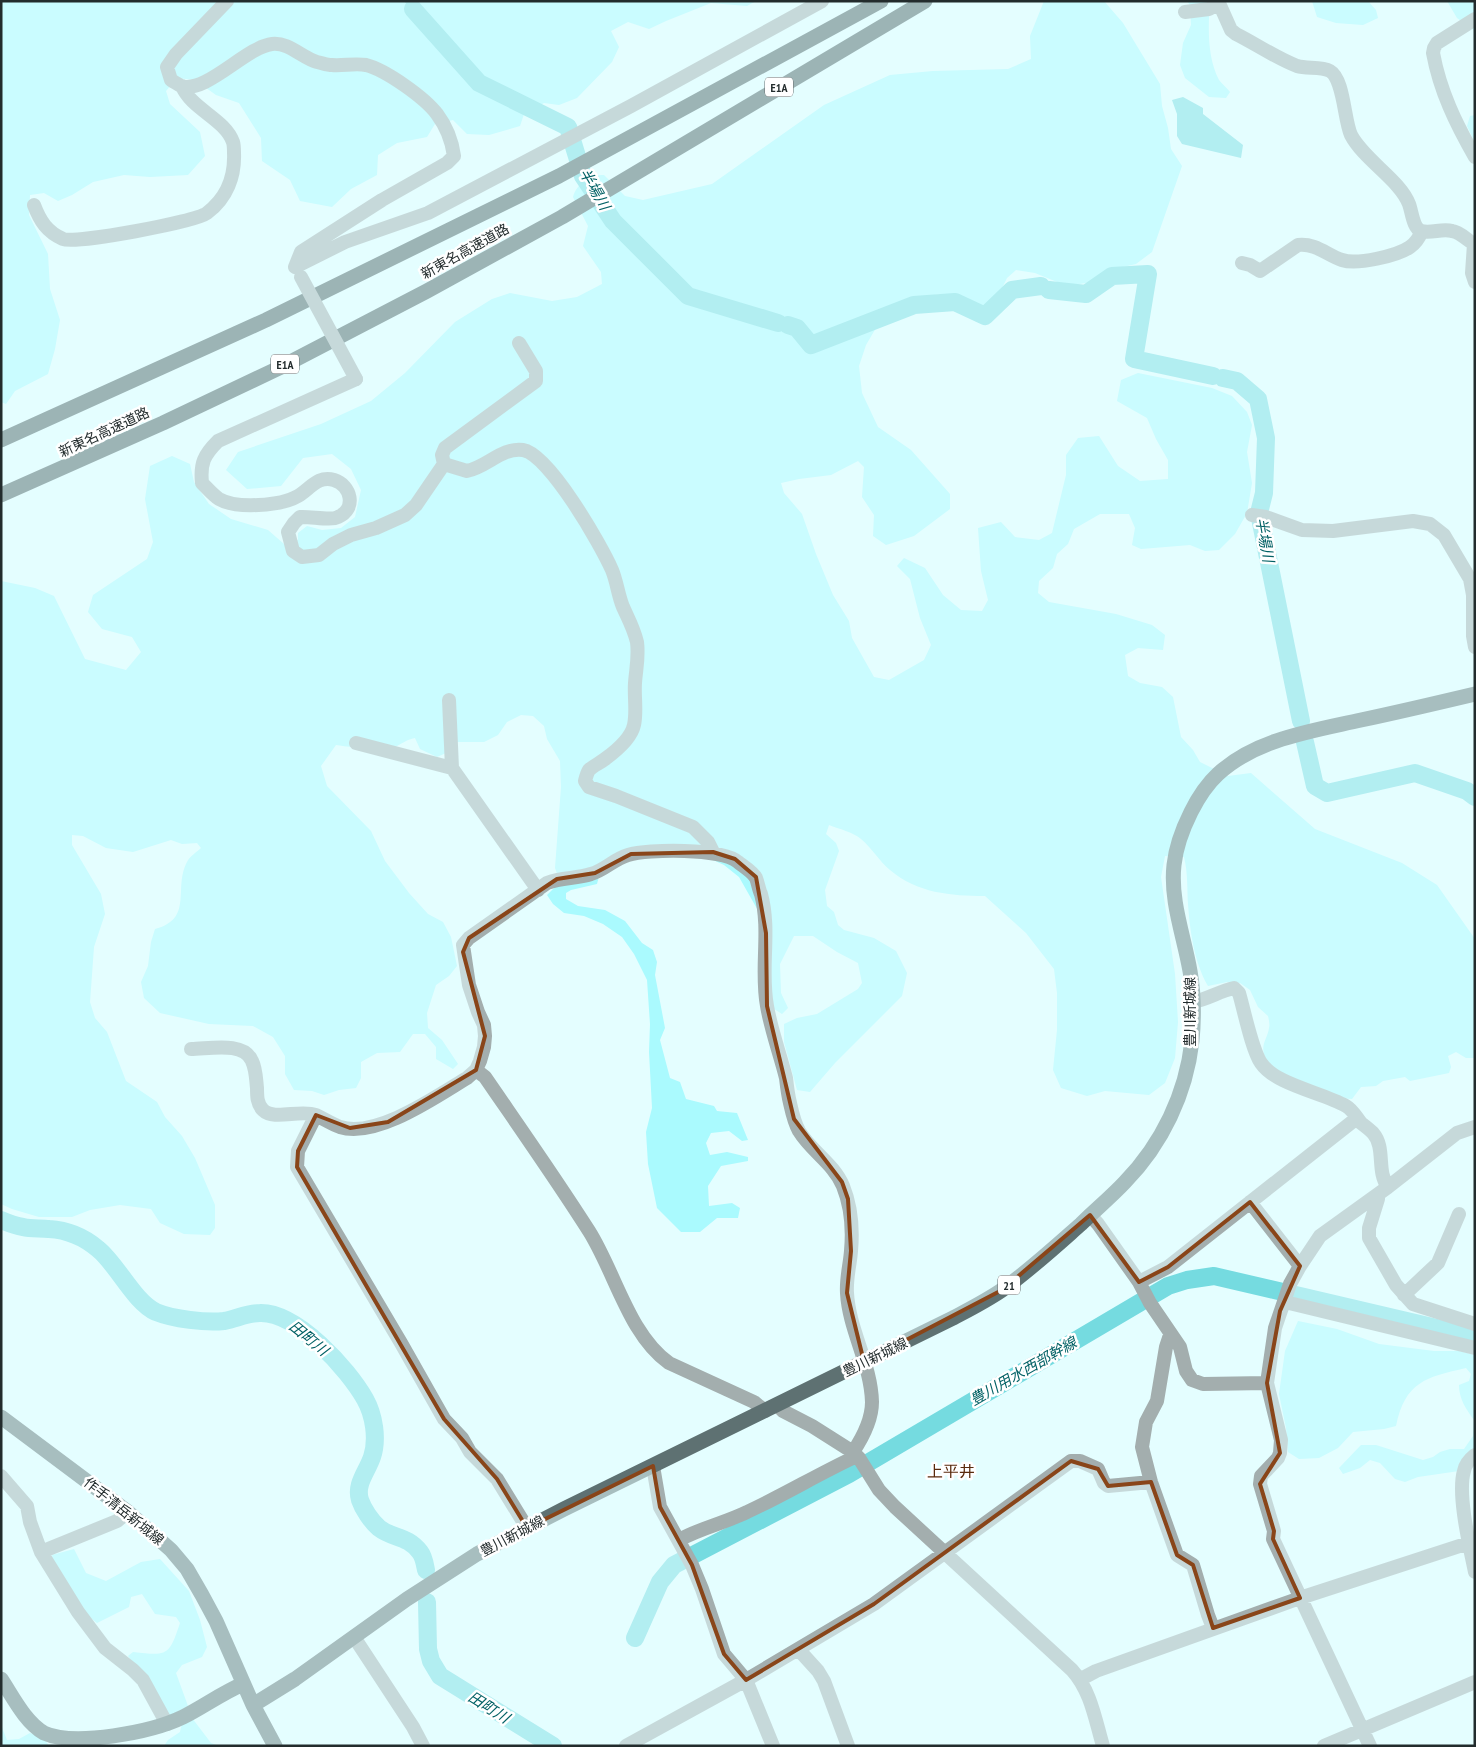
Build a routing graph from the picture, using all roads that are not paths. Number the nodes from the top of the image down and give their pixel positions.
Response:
1 (227, 1) edge
2 (822, 1) edge
3 (881, 1) edge
4 (926, 1) edge
5 (1219, 2) edge
6 (1184, 12) dead end
7 (1475, 19) edge
8 (182, 86) junction
9 (1475, 157) edge
10 (34, 205) dead end
11 (1422, 231) junction
12 (1474, 243) edge
13 (1242, 264) dead end
14 (298, 272) junction
15 (1475, 282) edge
16 (519, 343) dead end
17 (1, 440) edge
18 (444, 464) junction
19 (1, 495) edge
20 (1257, 516) dead end
21 (1475, 647) edge
22 (1475, 694) edge
23 (449, 700) dead end
24 (356, 743) dead end
25 (452, 768) junction
26 (713, 852) junction
27 (538, 890) junction
28 (1193, 1002) junction
29 (191, 1049) dead end
30 (476, 1070) junction
31 (316, 1115) junction
32 (1357, 1118) junction
33 (1475, 1127) edge
34 (1383, 1191) junction
35 (1250, 1202) junction
36 (1459, 1214) dead end
37 (1090, 1215) junction
38 (1300, 1266) junction
39 (1141, 1286) junction
40 (1404, 1295) junction
41 (1285, 1300) junction
42 (1475, 1324) edge
43 (1170, 1335) junction
44 (1475, 1348) edge
45 (864, 1362) junction
46 (1267, 1383) junction
47 (771, 1408) junction
48 (1, 1417) edge
49 (857, 1455) junction
50 (1475, 1455) edge
51 (654, 1466) junction
52 (1, 1476) edge
53 (1152, 1482) junction
54 (128, 1512) junction
55 (527, 1528) junction
56 (1472, 1542) edge
57 (681, 1543) junction
58 (41, 1552) junction
59 (945, 1553) junction
60 (1475, 1572) edge
61 (1300, 1598) junction
62 (1214, 1628) junction
63 (354, 1637) junction
64 (798, 1649) junction
65 (1, 1679) edge
66 (1081, 1679) junction
67 (746, 1680) junction
68 (1475, 1682) edge
69 (243, 1684) junction
70 (253, 1705) junction
71 (167, 1724) junction
72 (1362, 1729) junction
73 (275, 1746) edge
74 (423, 1746) edge
75 (626, 1746) edge
76 (773, 1746) edge
77 (848, 1746) edge
78 (1103, 1746) edge
79 (1324, 1746) edge
80 (1370, 1746) edge

1 - 8 street
2 - 14 street
3 - 17 highway, 新東名高速道路 / E1A
4 - 19 highway, 新東名高速道路 / E1A
5 - 6 street
5 - 11 street
7 - 9 street
8 - 10 street
8 - 14 street
11 - 12 street
11 - 13 street
12 - 15 street
14 - 18 street, bridge
16 - 18 street
18 - 26 street
20 - 21 street
22 - 28 main road, 豊川新城線 / 21
23 - 25 street
24 - 25 street
25 - 27 street
26 - 27 street
26 - 45 street
27 - 30 street
28 - 32 street
28 - 37 main road, 豊川新城線 / 21
29 - 31 street
30 - 31 street
30 - 47 street
31 - 55 street
32 - 34 street
32 - 35 street
33 - 34 street
34 - 38 street
34 - 40 street
35 - 38 street
35 - 39 street
36 - 40 street
37 - 39 street
37 - 45 main road, 豊川新城線 / 21
38 - 41 street
39 - 43 street
40 - 42 street
41 - 44 street
41 - 46 street
43 - 46 street
43 - 53 street
45 - 47 main road, 豊川新城線 / 21
45 - 49 street
46 - 61 street
47 - 49 street
47 - 51 main road, 豊川新城線 / 21
48 - 54 main road, 作手清岳新城線
49 - 57 street
49 - 59 street
50 - 56 street
51 - 55 main road, 豊川新城線 / 21
51 - 57 street
52 - 58 street
53 - 59 street
53 - 62 street
54 - 58 street
54 - 69 main road, 作手清岳新城線
55 - 63 main road, 豊川新城線 / 21
56 - 60 street
56 - 61 street
57 - 67 street
58 - 71 street
59 - 64 street
59 - 66 street
61 - 62 street
61 - 72 street
62 - 66 street
63 - 70 main road, 豊川新城線 / 21
63 - 74 street
64 - 67 street
64 - 77 street
65 - 71 main road
66 - 78 street
67 - 75 street
67 - 76 street
68 - 72 street
69 - 70 main road
69 - 71 main road
70 - 73 main road
72 - 79 street
72 - 80 street

